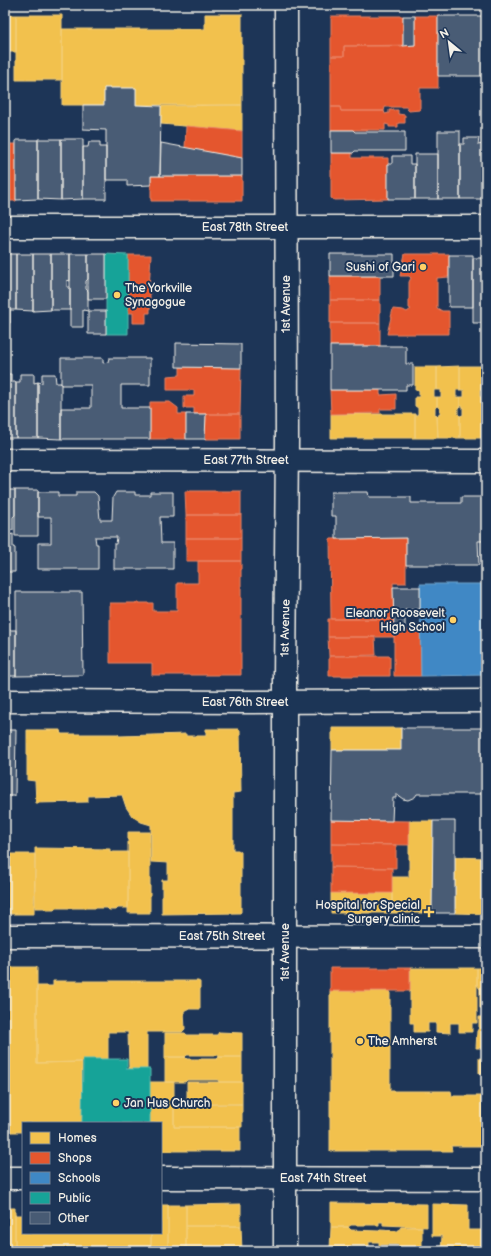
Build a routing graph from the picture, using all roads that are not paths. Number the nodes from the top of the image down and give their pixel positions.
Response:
1 (286, 5) edge
2 (5, 227) edge
3 (287, 227) junction
4 (486, 227) edge
5 (5, 460) edge
6 (287, 460) junction
7 (486, 461) edge
8 (5, 701) edge
9 (486, 701) edge
10 (285, 702) junction
11 (5, 936) edge
12 (285, 936) junction
13 (486, 936) edge
14 (5, 1178) edge
15 (22, 1178) edge
16 (162, 1178) edge
17 (284, 1178) junction
18 (486, 1179) edge
19 (284, 1251) edge

1 - 3 street, 1st Avenue
2 - 3 street, East 78th Street
3 - 4 street, East 78th Street
3 - 6 street, 1st Avenue
5 - 6 street, East 77th Street
6 - 7 street, East 77th Street
6 - 10 street, 1st Avenue
8 - 10 street, East 76th Street
9 - 10 street, East 76th Street
10 - 12 street, 1st Avenue
11 - 12 street, East 75th Street
12 - 13 street, East 75th Street
12 - 17 street, 1st Avenue
14 - 15 street
16 - 17 street, East 74th Street
17 - 18 street, East 74th Street
17 - 19 street, 1st Avenue

